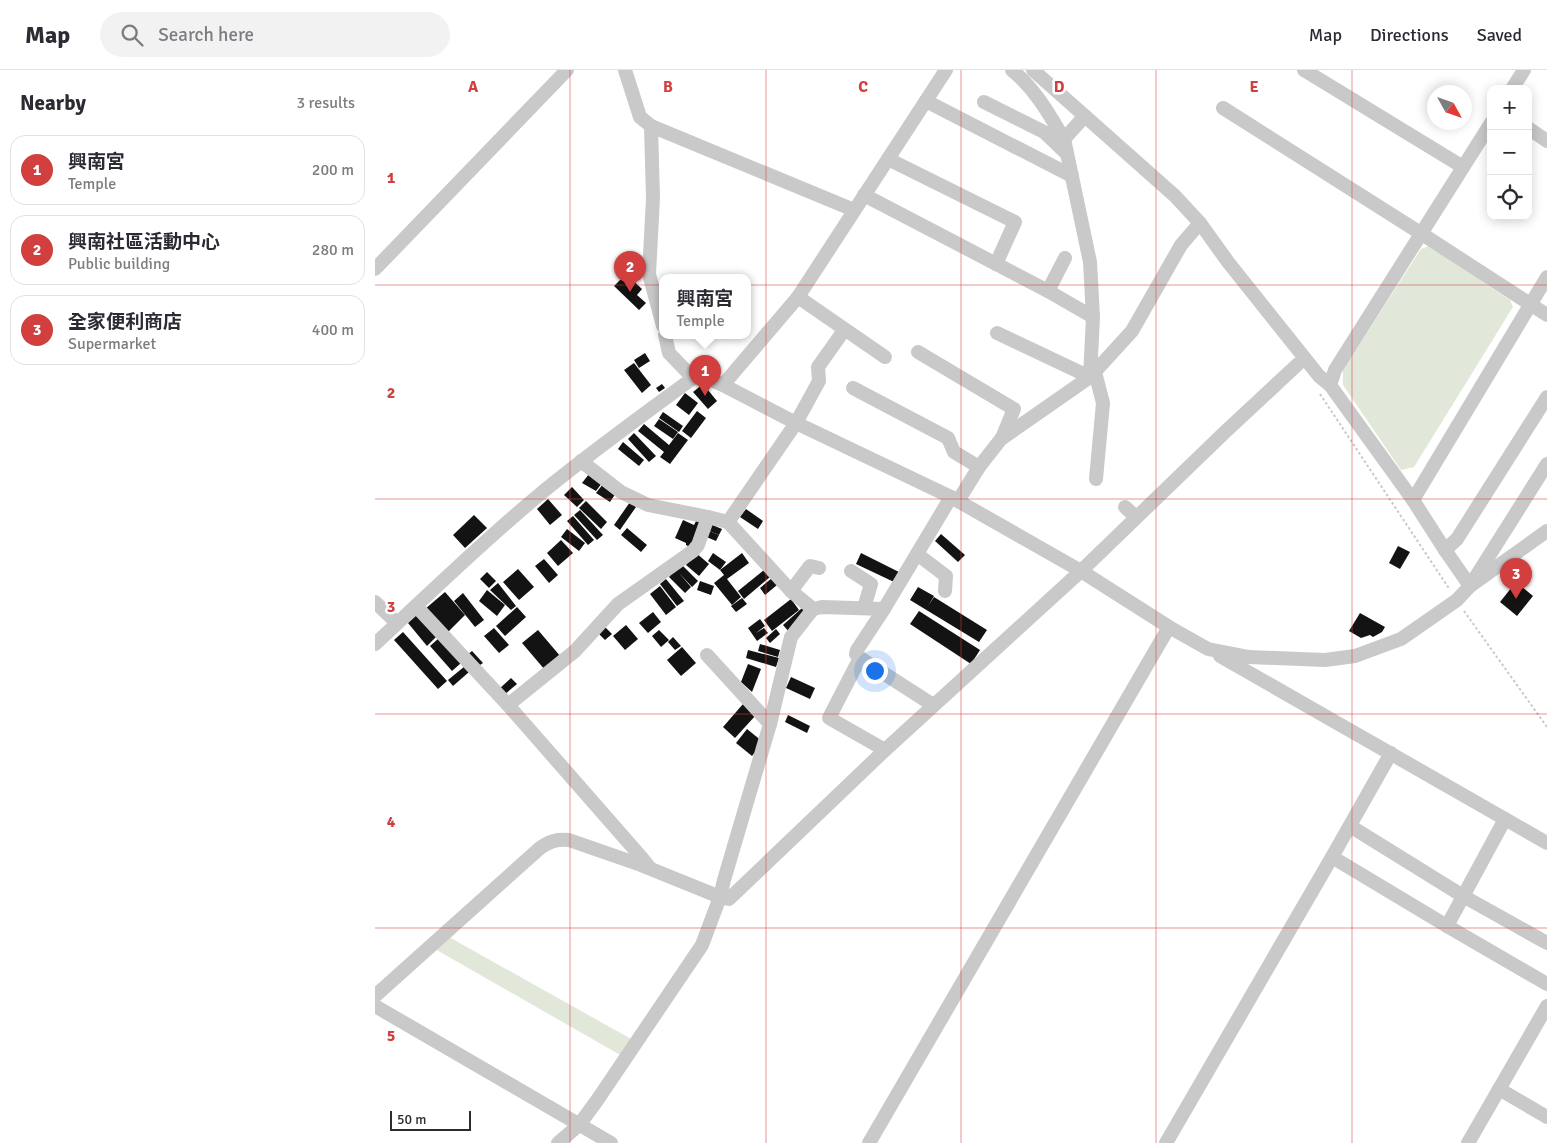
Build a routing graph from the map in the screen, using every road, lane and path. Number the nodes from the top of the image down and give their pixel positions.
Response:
1 (567, 70) edge
2 (625, 70) edge
3 (946, 70) edge
4 (1013, 70) edge
5 (1033, 70) edge
6 (1304, 70) edge
7 (1524, 70) edge
8 (1515, 85) edge
9 (926, 101) junction
10 (984, 102) dead end
11 (1223, 108) dead end
12 (1085, 116) junction
13 (651, 126) junction
14 (1487, 129) edge
15 (1531, 130) edge
16 (1547, 141) edge
17 (1065, 146) junction
18 (888, 159) junction
19 (1463, 167) junction
20 (1072, 176) junction
21 (864, 195) junction
22 (854, 210) junction
23 (1200, 224) junction
24 (1422, 234) junction
25 (1065, 258) dead end
26 (996, 264) junction
27 (375, 269) edge
28 (1547, 277) edge
29 (1049, 291) junction
30 (798, 297) junction
31 (1529, 305) junction
32 (659, 311) edge
33 (1547, 315) edge
34 (1093, 317) junction
35 (997, 333) dead end
36 (840, 336) dead end
37 (666, 339) edge
38 (918, 352) dead end
39 (885, 357) dead end
40 (1298, 364) dead end
41 (1092, 375) junction
42 (693, 378) junction
43 (723, 385) junction
44 (853, 388) dead end
45 (1325, 389) junction
46 (1547, 397) edge
47 (797, 422) junction
48 (1001, 439) junction
49 (581, 461) junction
50 (1547, 464) edge
51 (979, 467) junction
52 (1096, 479) dead end
53 (955, 499) junction
54 (1413, 500) junction
55 (1125, 508) dead end
56 (708, 517) junction
57 (1136, 517) junction
58 (728, 522) junction
59 (1547, 531) edge
60 (1445, 550) junction
61 (917, 554) junction
62 (819, 568) dead end
63 (1081, 570) junction
64 (851, 571) dead end
65 (1470, 586) junction
66 (945, 590) dead end
67 (791, 591) junction
68 (1457, 600) junction
69 (375, 602) edge
70 (416, 606) junction
71 (863, 608) junction
72 (813, 609) junction
73 (884, 609) junction
74 (397, 623) junction
75 (1169, 627) junction
76 (375, 644) edge
77 (1208, 649) junction
78 (707, 655) dead end
79 (860, 658) junction
80 (508, 705) junction
81 (933, 705) junction
82 (770, 724) junction
83 (1547, 727) edge
84 (885, 750) junction
85 (1391, 753) junction
86 (1505, 819) junction
87 (1350, 826) junction
88 (1547, 843) edge
89 (1333, 856) junction
90 (650, 869) junction
91 (1463, 896) junction
92 (720, 897) junction
93 (1447, 926) junction
94 (1547, 943) edge
95 (1547, 984) edge
96 (375, 996) edge
97 (375, 1006) edge
98 (1545, 1014) edge
99 (1499, 1089) junction
100 (1547, 1117) edge
101 (579, 1124) junction
102 (558, 1143) edge
103 (611, 1143) edge
104 (869, 1143) edge
105 (1166, 1143) edge
106 (1468, 1143) edge

1 - 27 street
2 - 13 street
3 - 9 street
4 - 17 street
5 - 12 street
6 - 19 street
7 - 8 street
9 - 18 street
9 - 20 street
10 - 17 street
11 - 24 street
12 - 17 street
12 - 23 street
13 - 22 street
13 - 32 street
14 - 19 street
15 - 16 street
17 - 20 street
18 - 21 street
18 - 26 street
19 - 24 street
20 - 34 street
21 - 22 street
21 - 26 street
22 - 30 street
23 - 41 street
23 - 45 street
24 - 31 street
24 - 45 street
25 - 29 street
26 - 29 street
28 - 31 street
29 - 34 street
30 - 39 street
30 - 43 street
31 - 33 street
31 - 54 street
34 - 41 street
35 - 41 street
36 - 47 street
37 - 42 street
38 - 48 street
40 - 57 street
41 - 48 street
41 - 52 street
42 - 43 street
42 - 49 street
43 - 47 street
44 - 51 street
45 - 54 street
45 - 68 path
46 - 60 street
47 - 53 street
47 - 58 street
48 - 51 street
49 - 56 street
49 - 70 street
50 - 65 street
51 - 53 street
53 - 61 street
53 - 63 street
54 - 60 street
55 - 57 street
56 - 58 street
56 - 80 street
57 - 63 street
58 - 67 street
59 - 65 street
60 - 65 street
61 - 66 street
61 - 73 street
62 - 67 street
63 - 75 street
63 - 81 street
64 - 71 street
65 - 68 street
67 - 72 street
68 - 77 street
68 - 83 path
69 - 74 street
70 - 74 street
70 - 80 street
71 - 72 street
71 - 73 street
72 - 82 street
73 - 79 street
74 - 76 street
75 - 77 street
75 - 104 street
77 - 85 street
78 - 82 street
79 - 81 street
79 - 84 street
80 - 90 street
81 - 84 street
82 - 92 street
84 - 92 street
85 - 86 street
85 - 87 street
86 - 88 street
86 - 91 street
87 - 89 street
87 - 91 street
89 - 93 street
89 - 105 street
90 - 92 street
90 - 96 street
91 - 93 street
91 - 94 street
92 - 101 street
93 - 95 street
97 - 101 street
98 - 99 street
99 - 100 street
99 - 106 street
101 - 102 street
101 - 103 street

